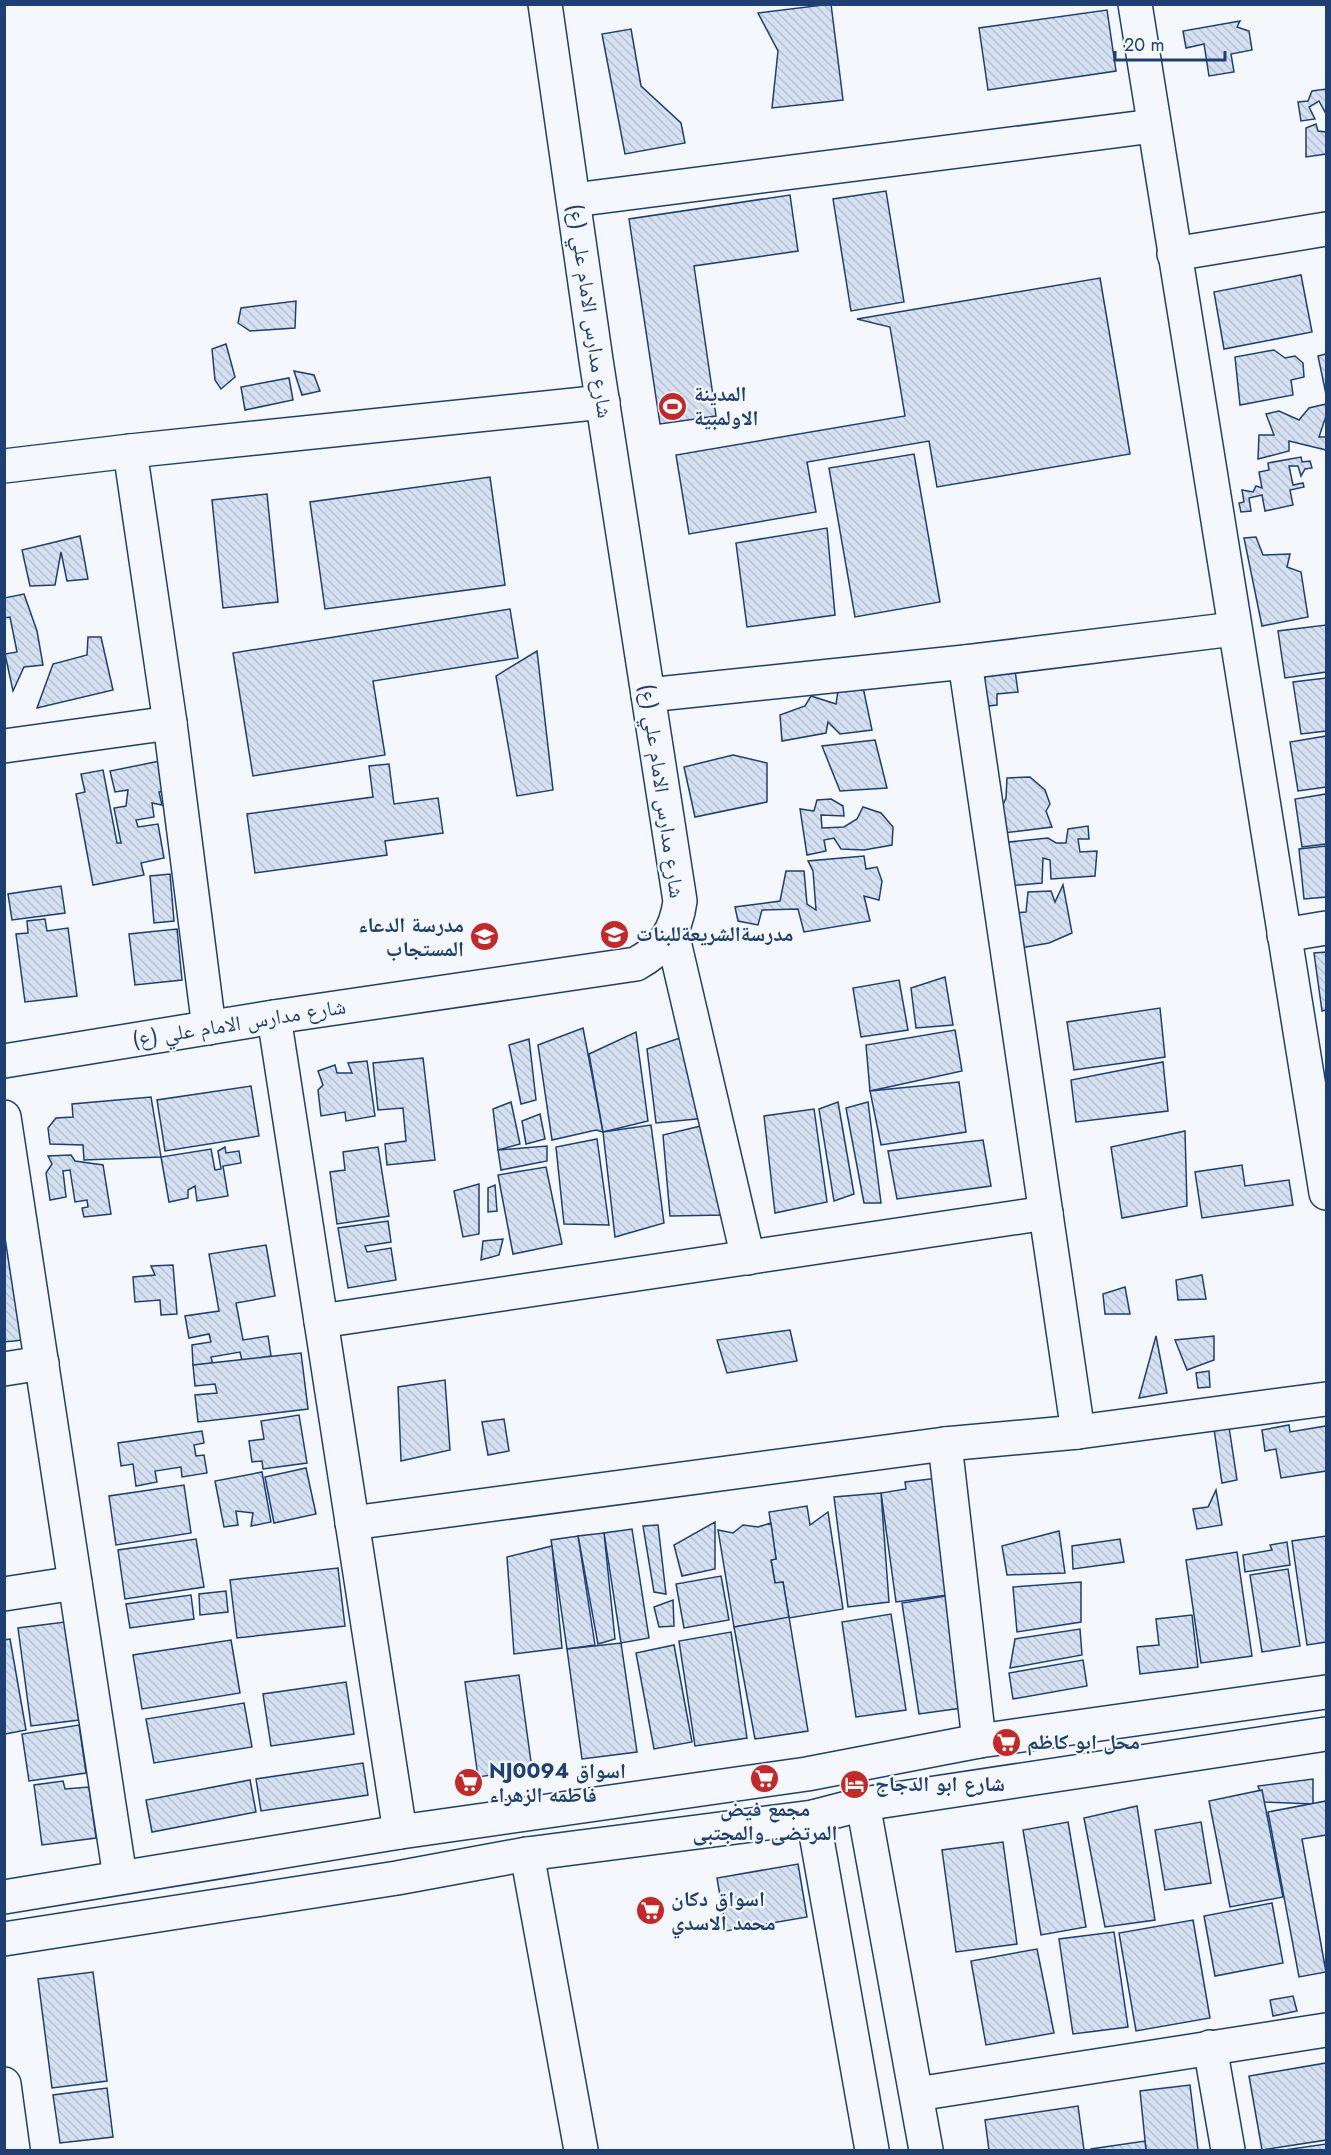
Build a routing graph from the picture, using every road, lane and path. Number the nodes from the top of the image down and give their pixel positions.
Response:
1 (545, 4) edge
2 (1135, 4) edge
3 (1154, 126) junction
4 (574, 200) junction
5 (1326, 229) edge
6 (1174, 254) junction
7 (603, 402) junction
8 (130, 450) junction
9 (4, 466) edge
10 (1234, 629) junction
11 (965, 662) junction
12 (648, 695) junction
13 (170, 723) junction
14 (4, 746) edge
15 (1326, 928) edge
16 (672, 933) junction
17 (1284, 935) junction
18 (274, 1017) junction
19 (209, 1028) junction
20 (4, 1061) edge
21 (4, 1117) edge
22 (1326, 1193) edge
23 (1046, 1213) junction
24 (748, 1258) junction
25 (321, 1321) junction
26 (42, 1363) junction
27 (4, 1369) edge
28 (1326, 1399) edge
29 (1078, 1431) junction
30 (945, 1444) junction
31 (352, 1523) junction
32 (75, 1583) junction
33 (4, 1594) edge
34 (1326, 1692) edge
35 (1326, 1734) edge
36 (979, 1741) junction
37 (863, 1804) junction
38 (813, 1817) junction
39 (400, 1832) junction
40 (527, 1854) junction
41 (120, 1877) junction
42 (4, 1897) edge
43 (4, 1939) edge
44 (1326, 2030) edge
45 (1210, 2047) junction
46 (4, 2084) edge
47 (917, 2094) junction
48 (13, 2151) edge
49 (581, 2151) edge
50 (872, 2151) edge
51 (926, 2151) edge
52 (1228, 2151) edge

1 - 4 street, شارع مدارس الامام علي (ع)
2 - 3 street
3 - 4 street
3 - 6 street
4 - 7 street, شارع مدارس الامام علي (ع)
5 - 6 street
6 - 10 street
7 - 8 street
7 - 12 street, شارع مدارس الامام علي (ع)
8 - 9 street
8 - 13 street
10 - 11 street
10 - 17 street
11 - 12 street
11 - 23 street
12 - 16 street, شارع مدارس الامام علي (ع)
13 - 14 street
13 - 19 street
15 - 17 street
16 - 18 street, شارع مدارس الامام علي (ع)
16 - 24 street
17 - 22 street
18 - 19 street, شارع مدارس الامام علي (ع)
18 - 25 street
19 - 20 street, شارع مدارس الامام علي (ع)
21 - 26 street
23 - 24 street
23 - 29 street
24 - 25 street
25 - 31 street
26 - 27 street
26 - 32 street
28 - 29 street
29 - 30 street
30 - 31 street
30 - 36 street
31 - 39 street
32 - 33 street
32 - 41 street
34 - 36 street
35 - 37 street
36 - 39 street
37 - 38 street
37 - 47 street
38 - 40 street
38 - 50 street
39 - 41 street
40 - 43 street
40 - 49 street
41 - 42 street
44 - 45 street
45 - 47 street
45 - 52 street
46 - 48 street
47 - 51 street

